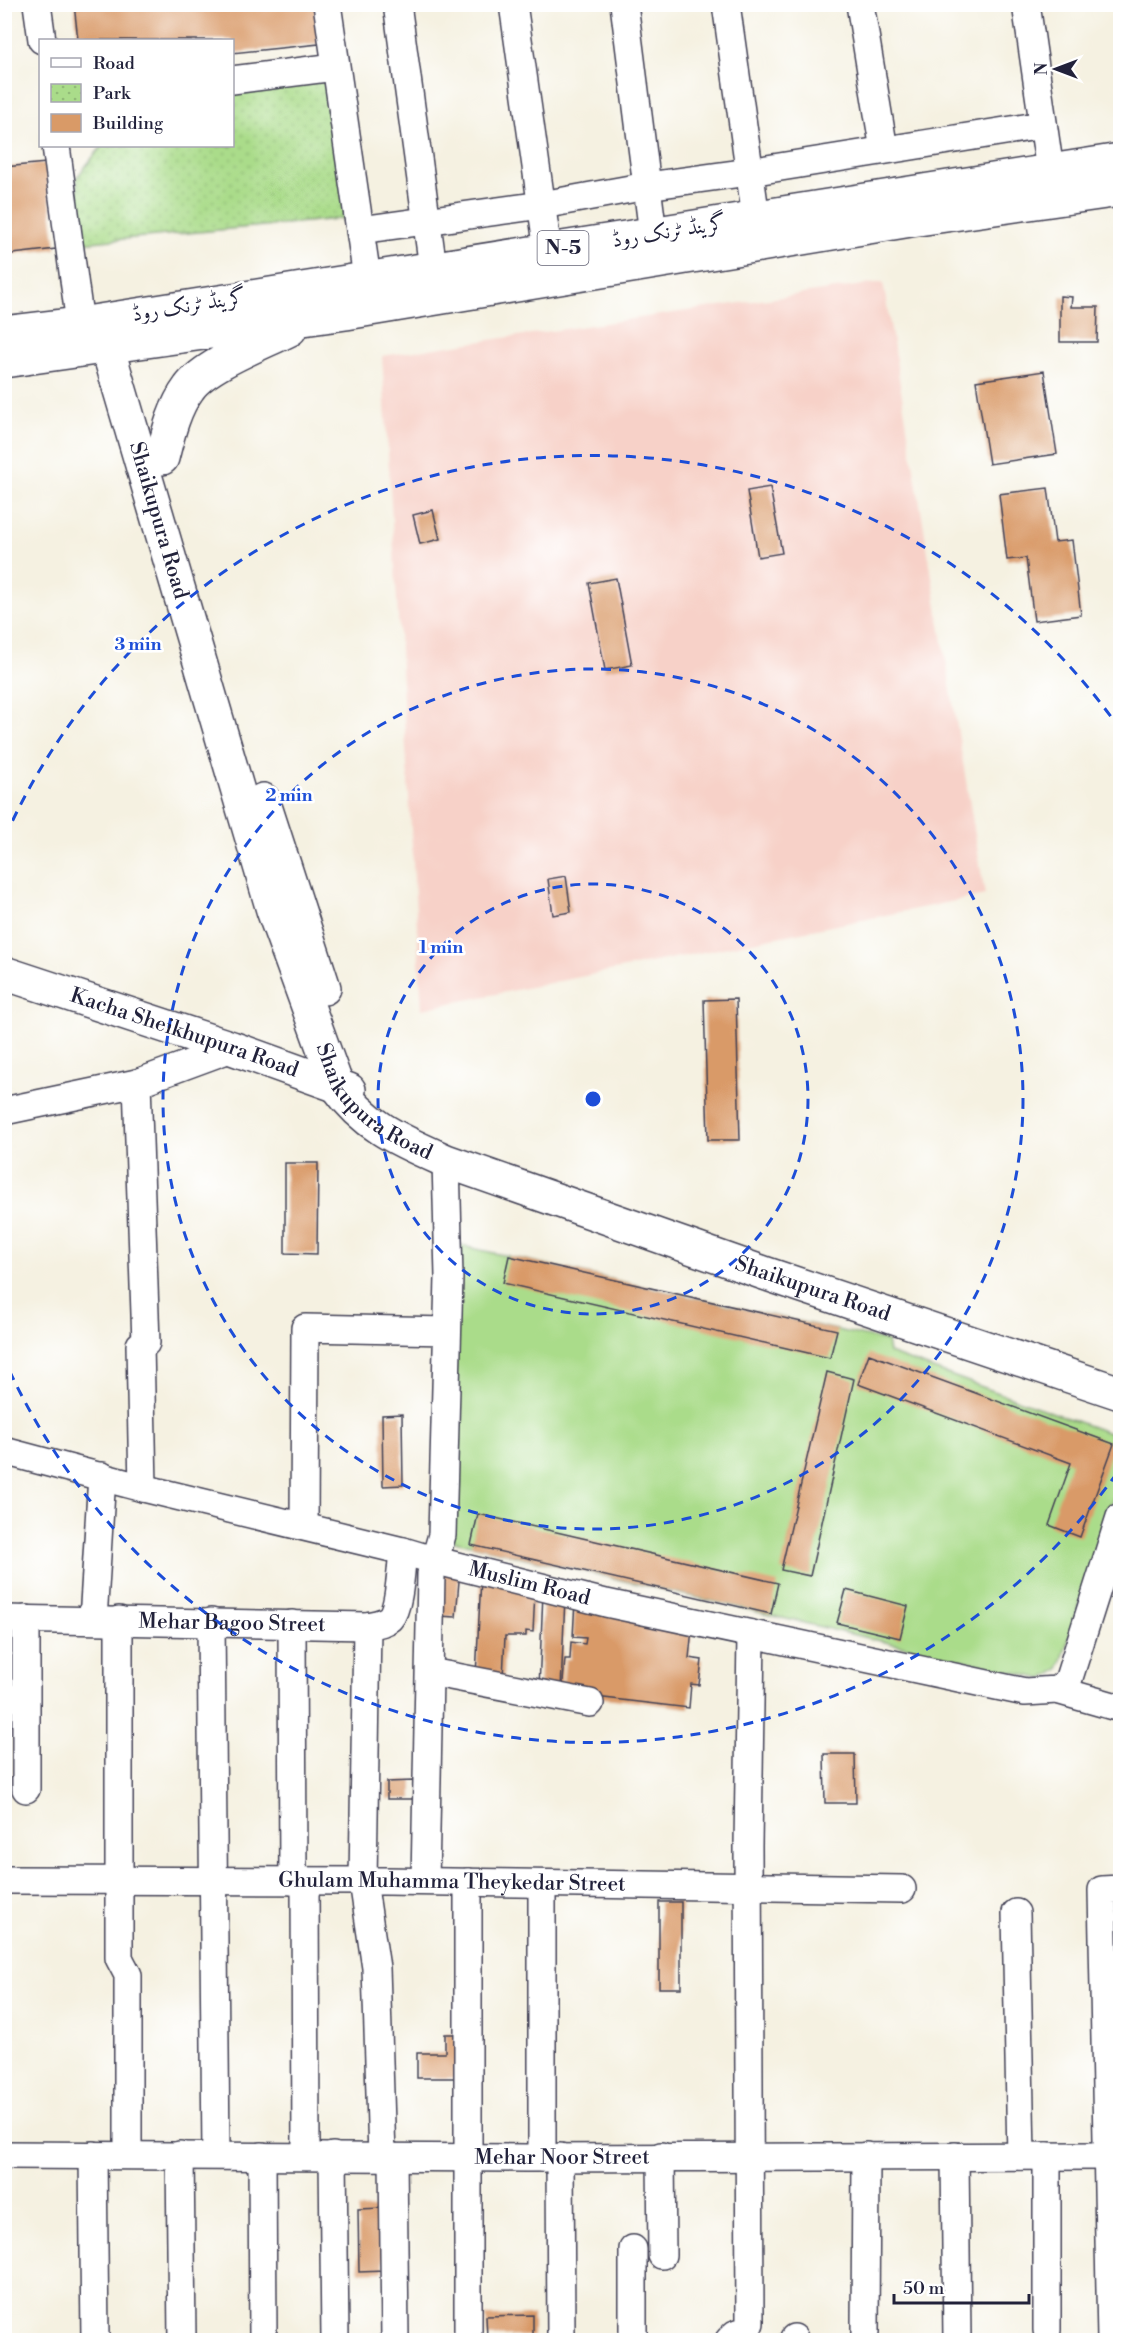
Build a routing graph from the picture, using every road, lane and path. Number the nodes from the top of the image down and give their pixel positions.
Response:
1 (37, 4) edge
2 (327, 4) edge
3 (397, 4) edge
4 (513, 4) edge
5 (624, 4) edge
6 (726, 4) edge
7 (860, 4) edge
8 (1026, 4) edge
9 (42, 39) edge
10 (335, 67) junction
11 (234, 80) edge
12 (1043, 125) junction
13 (884, 150) junction
14 (60, 152) edge
15 (1120, 160) edge
16 (1050, 171) junction
17 (749, 172) junction
18 (647, 186) junction
19 (1120, 190) edge
20 (542, 206) junction
21 (756, 218) junction
22 (427, 220) junction
23 (360, 230) junction
24 (653, 234) junction
25 (548, 250) junction
26 (434, 268) junction
27 (342, 297) junction
28 (80, 324) junction
29 (4, 333) edge
30 (118, 344) junction
31 (4, 361) edge
32 (162, 458) junction
33 (4, 973) edge
34 (232, 1048) junction
35 (137, 1083) junction
36 (350, 1091) junction
37 (4, 1111) edge
38 (446, 1161) junction
39 (447, 1331) junction
40 (1120, 1378) edge
41 (1120, 1393) edge
42 (4, 1451) edge
43 (102, 1476) junction
44 (143, 1488) junction
45 (1120, 1517) edge
46 (304, 1526) junction
47 (403, 1551) junction
48 (433, 1560) junction
49 (15, 1619) edge
50 (106, 1620) junction
51 (211, 1622) junction
52 (292, 1624) junction
53 (367, 1626) junction
54 (752, 1634) junction
55 (430, 1672) junction
56 (1057, 1690) junction
57 (590, 1703) dead end
58 (1120, 1708) edge
59 (26, 1789) dead end
60 (4, 1880) edge
61 (119, 1881) junction
62 (214, 1881) junction
63 (299, 1881) junction
64 (363, 1881) junction
65 (425, 1881) junction
66 (468, 1882) junction
67 (542, 1884) junction
68 (748, 1888) junction
69 (902, 1889) dead end
70 (1120, 1889) edge
71 (1016, 1913) dead end
72 (4, 2155) edge
73 (93, 2155) junction
74 (128, 2155) junction
75 (180, 2155) junction
76 (216, 2156) junction
77 (262, 2156) junction
78 (306, 2156) junction
79 (333, 2156) junction
80 (748, 2156) junction
81 (866, 2156) junction
82 (955, 2156) junction
83 (1034, 2156) junction
84 (1114, 2156) edge
85 (387, 2157) junction
86 (467, 2157) junction
87 (551, 2157) junction
88 (661, 2157) junction
89 (633, 2249) dead end
90 (662, 2255) dead end
91 (1047, 2330) dead end
92 (865, 2332) dead end
93 (95, 2340) edge
94 (182, 2340) edge
95 (263, 2340) edge
96 (335, 2340) edge
97 (395, 2340) edge
98 (468, 2340) edge
99 (561, 2340) edge
100 (633, 2340) edge
101 (729, 2340) edge
102 (957, 2340) edge
103 (1111, 2340) edge

1 - 9 street
2 - 10 street
3 - 22 street
4 - 20 street
5 - 18 street
6 - 17 street
7 - 13 street
8 - 12 street
10 - 11 street
10 - 23 street
12 - 13 street
12 - 16 street
13 - 17 street
14 - 28 street
15 - 16 main road, گرینڈ ٹرنک روڈ / N-5
16 - 21 main road, گرینڈ ٹرنک روڈ / N-5
17 - 18 street
17 - 21 street
18 - 20 street
18 - 24 street
19 - 27 main road, گرینڈ ٹرنک روڈ / N-5
20 - 22 street
20 - 25 street
21 - 24 main road, گرینڈ ٹرنک روڈ / N-5
22 - 23 street
22 - 26 street
23 - 27 street
24 - 25 main road, گرینڈ ٹرنک روڈ / N-5
25 - 26 main road, گرینڈ ٹرنک روڈ / N-5
26 - 27 main road, گرینڈ ٹرنک روڈ / N-5
27 - 28 main road, گرینڈ ٹرنک روڈ / N-5
27 - 30 main road, گرینڈ ٹرنک روڈ / N-5
27 - 32 main road
28 - 29 main road, گرینڈ ٹرنک روڈ / N-5
30 - 31 main road, گرینڈ ٹرنک روڈ / N-5
30 - 32 main road, Shaikupura Road
30 - 36 main road, Shaikupura Road
32 - 36 main road, Shaikupura Road
33 - 34 main road, Kacha Sheikhupura Road
34 - 35 street
34 - 36 main road, Kacha Sheikhupura Road
35 - 37 street
35 - 44 street
36 - 38 main road, Shaikupura Road
36 - 40 main road, Shaikupura Road
38 - 39 street
38 - 41 main road, Shaikupura Road
39 - 46 street
39 - 48 street
42 - 43 street, Muslim Road
43 - 44 street, Muslim Road
43 - 50 street
44 - 46 street, Muslim Road
45 - 56 street
46 - 47 street, Muslim Road
47 - 48 street, Muslim Road
47 - 53 street, Mehar Bagoo Street
48 - 54 street, Muslim Road
48 - 55 street
49 - 50 street, Mehar Bagoo Street
49 - 59 street
50 - 51 street, Mehar Bagoo Street
50 - 61 street
51 - 52 street, Mehar Bagoo Street
51 - 62 street
52 - 53 street, Mehar Bagoo Street
52 - 63 street
53 - 64 street
54 - 56 street, Muslim Road
54 - 68 street
55 - 57 street
55 - 65 street
56 - 58 street, Muslim Road
60 - 61 street, Ghulam Muhamma Theykedar Street
61 - 62 street, Ghulam Muhamma Theykedar Street
61 - 74 street
62 - 63 street, Ghulam Muhamma Theykedar Street
62 - 76 street
63 - 64 street, Ghulam Muhamma Theykedar Street
63 - 78 street
64 - 65 street, Ghulam Muhamma Theykedar Street
64 - 85 street
65 - 66 street, Ghulam Muhamma Theykedar Street
66 - 67 street, Ghulam Muhamma Theykedar Street
66 - 86 street
67 - 68 street, Ghulam Muhamma Theykedar Street
67 - 87 street
68 - 69 street, Ghulam Muhamma Theykedar Street
68 - 80 street
70 - 84 street
71 - 83 street
72 - 73 street, Mehar Noor Street
73 - 74 street, Mehar Noor Street
73 - 93 street
74 - 75 street, Mehar Noor Street
75 - 76 street, Mehar Noor Street
75 - 94 street
76 - 77 street, Mehar Noor Street
77 - 78 street, Mehar Noor Street
77 - 95 street
78 - 79 street, Mehar Noor Street
79 - 85 street, Mehar Noor Street
79 - 96 street
80 - 81 street, Mehar Noor Street
80 - 88 street, Mehar Noor Street
80 - 101 street
81 - 82 street, Mehar Noor Street
81 - 92 street
82 - 83 street, Mehar Noor Street
82 - 102 street
83 - 84 street, Mehar Noor Street
83 - 91 street
84 - 103 street
85 - 86 street, Mehar Noor Street
85 - 97 street
86 - 87 street, Mehar Noor Street
86 - 98 street
87 - 88 street, Mehar Noor Street
87 - 99 street
88 - 90 street
89 - 100 street

